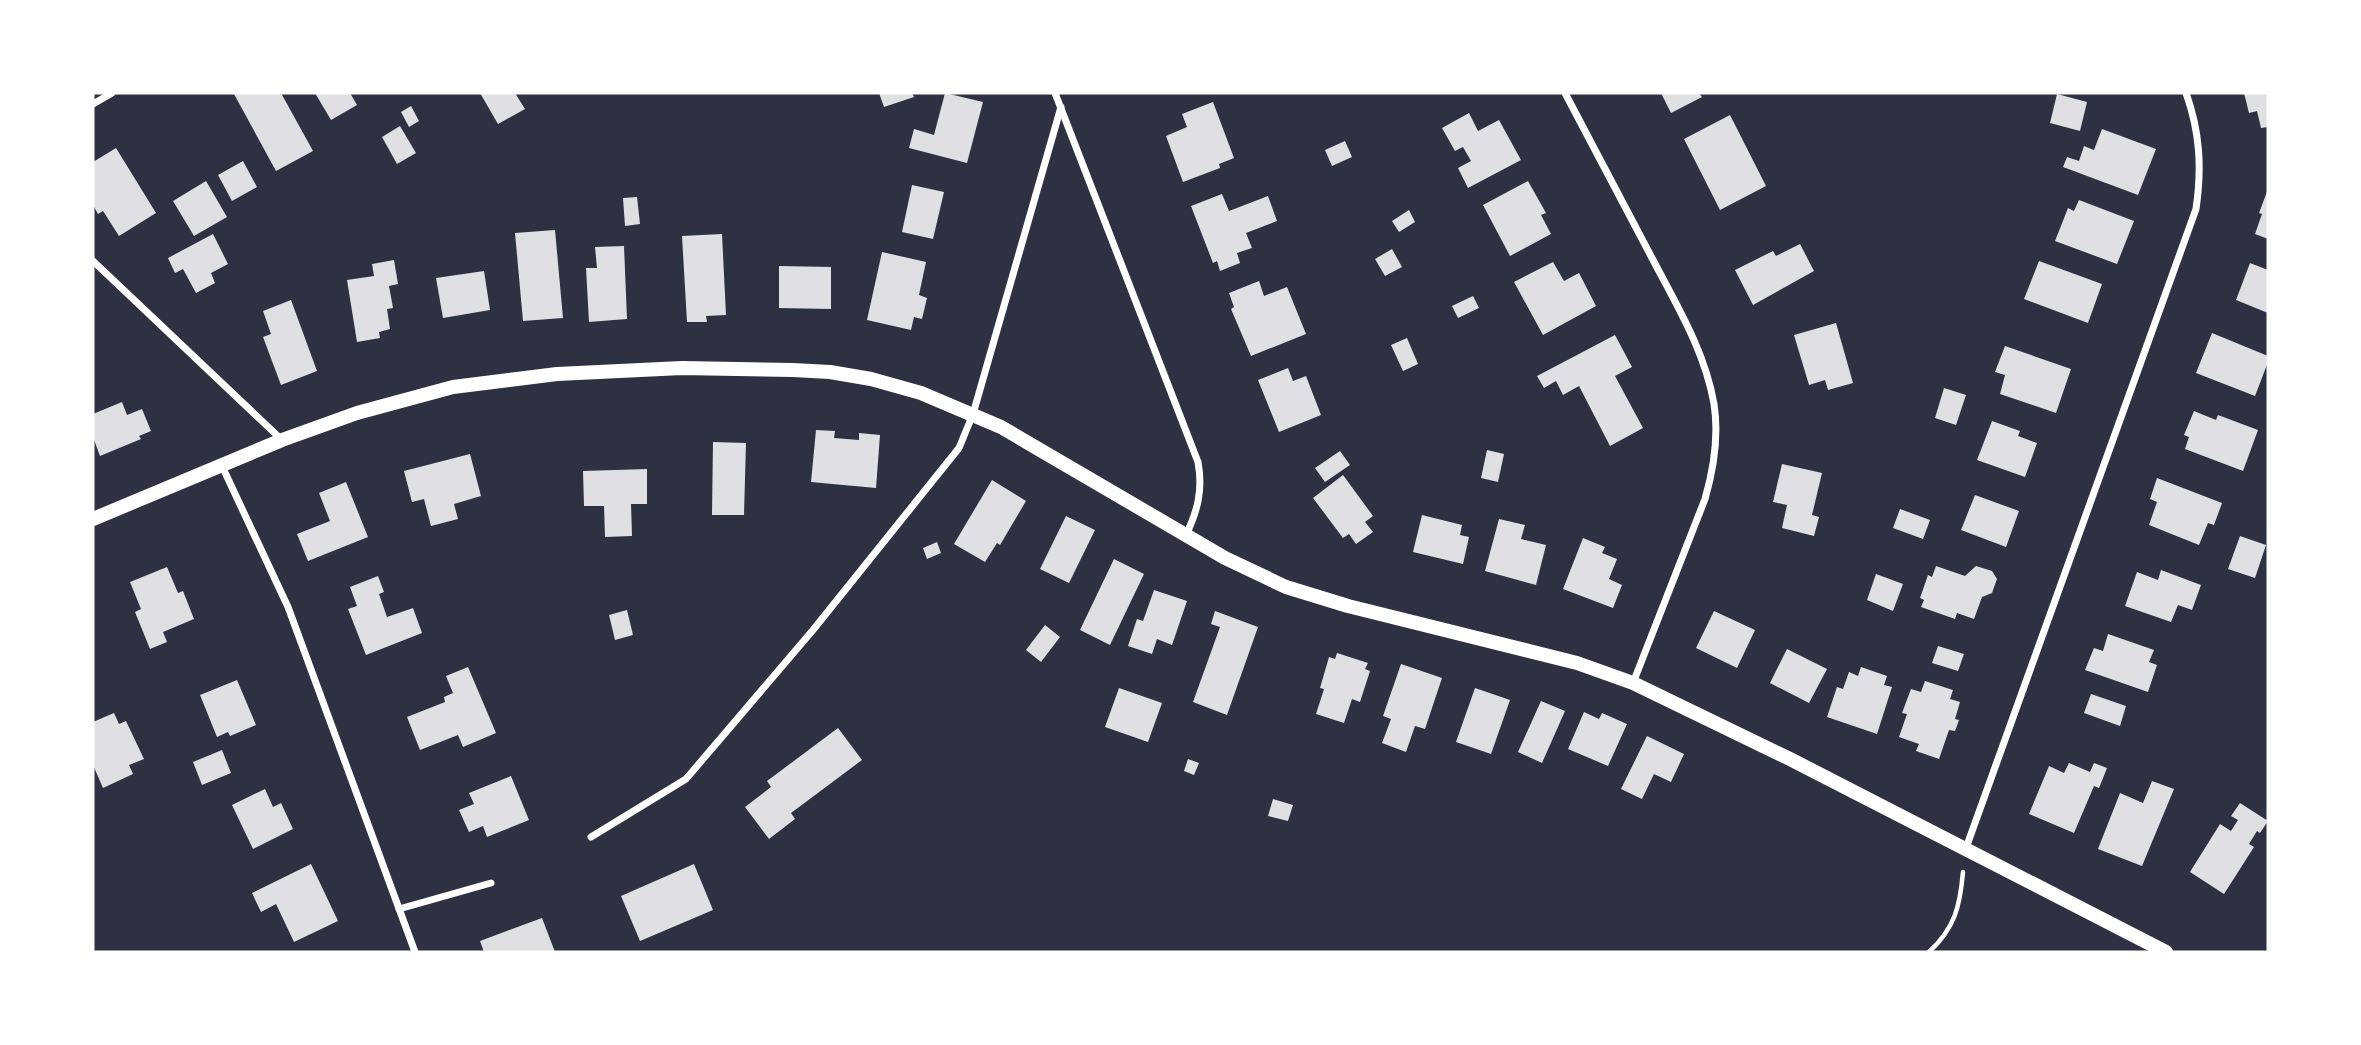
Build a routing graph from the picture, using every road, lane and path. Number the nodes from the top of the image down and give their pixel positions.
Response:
1 (112, 93) edge
2 (1055, 93) edge
3 (1565, 93) edge
4 (2186, 93) edge
5 (93, 104) edge
6 (1061, 107) junction
7 (93, 261) edge
8 (973, 414) junction
9 (282, 440) junction
10 (221, 465) junction
11 (93, 519) edge
12 (1186, 535) junction
13 (1633, 683) junction
14 (592, 837) dead end
15 (1966, 848) junction
16 (491, 883) dead end
17 (399, 909) junction
18 (415, 952) edge
19 (1929, 952) edge
20 (2166, 952) edge

1 - 5 street
2 - 6 street
3 - 13 street
4 - 15 street
6 - 8 street
6 - 12 street
7 - 9 street
8 - 9 main road
8 - 12 main road
8 - 14 street
9 - 10 main road
10 - 11 main road
10 - 17 street
12 - 13 main road
13 - 15 main road
15 - 19 path
15 - 20 main road
16 - 17 street
17 - 18 street

